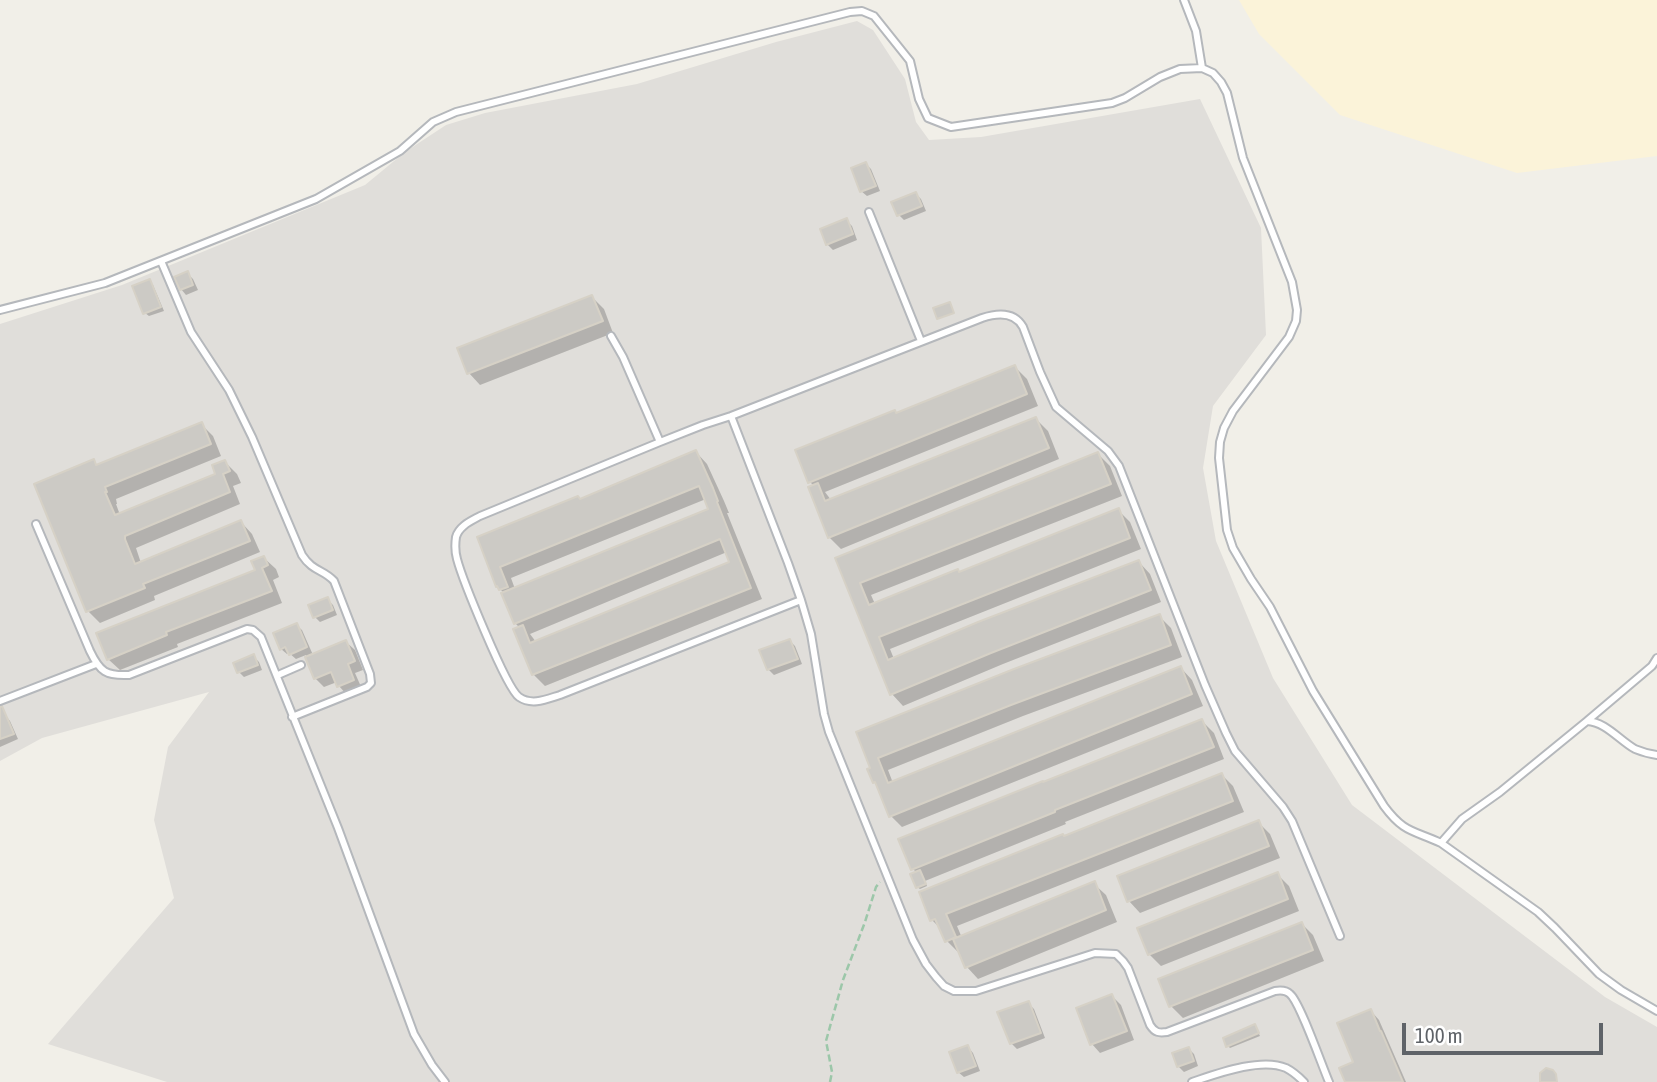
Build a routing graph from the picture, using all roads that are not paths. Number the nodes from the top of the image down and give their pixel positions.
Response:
1 (1184, 0) edge
2 (1202, 68) junction
3 (869, 212) dead end
4 (161, 261) junction
5 (0, 310) edge
6 (611, 336) dead end
7 (921, 341) junction
8 (731, 416) junction
9 (660, 442) junction
10 (36, 524) dead end
11 (801, 600) junction
12 (1657, 658) edge
13 (96, 664) junction
14 (301, 665) dead end
15 (278, 675) junction
16 (0, 701) edge
17 (292, 717) junction
18 (1587, 722) junction
19 (1657, 755) edge
20 (1441, 843) junction
21 (1340, 936) dead end
22 (1657, 1011) edge
23 (445, 1082) edge
24 (1192, 1082) edge
25 (1304, 1082) edge
26 (1329, 1082) edge

1 - 2 lane
2 - 4 lane
2 - 20 lane
3 - 7 lane
4 - 5 lane
4 - 17 lane
6 - 9 lane
7 - 8 lane
7 - 21 lane
8 - 9 lane
8 - 11 lane
9 - 11 lane
10 - 13 lane
11 - 26 lane
12 - 18 lane
13 - 15 lane
13 - 16 lane
14 - 15 lane
15 - 17 lane
17 - 23 lane
18 - 19 lane
18 - 20 lane
20 - 22 lane
24 - 25 lane

